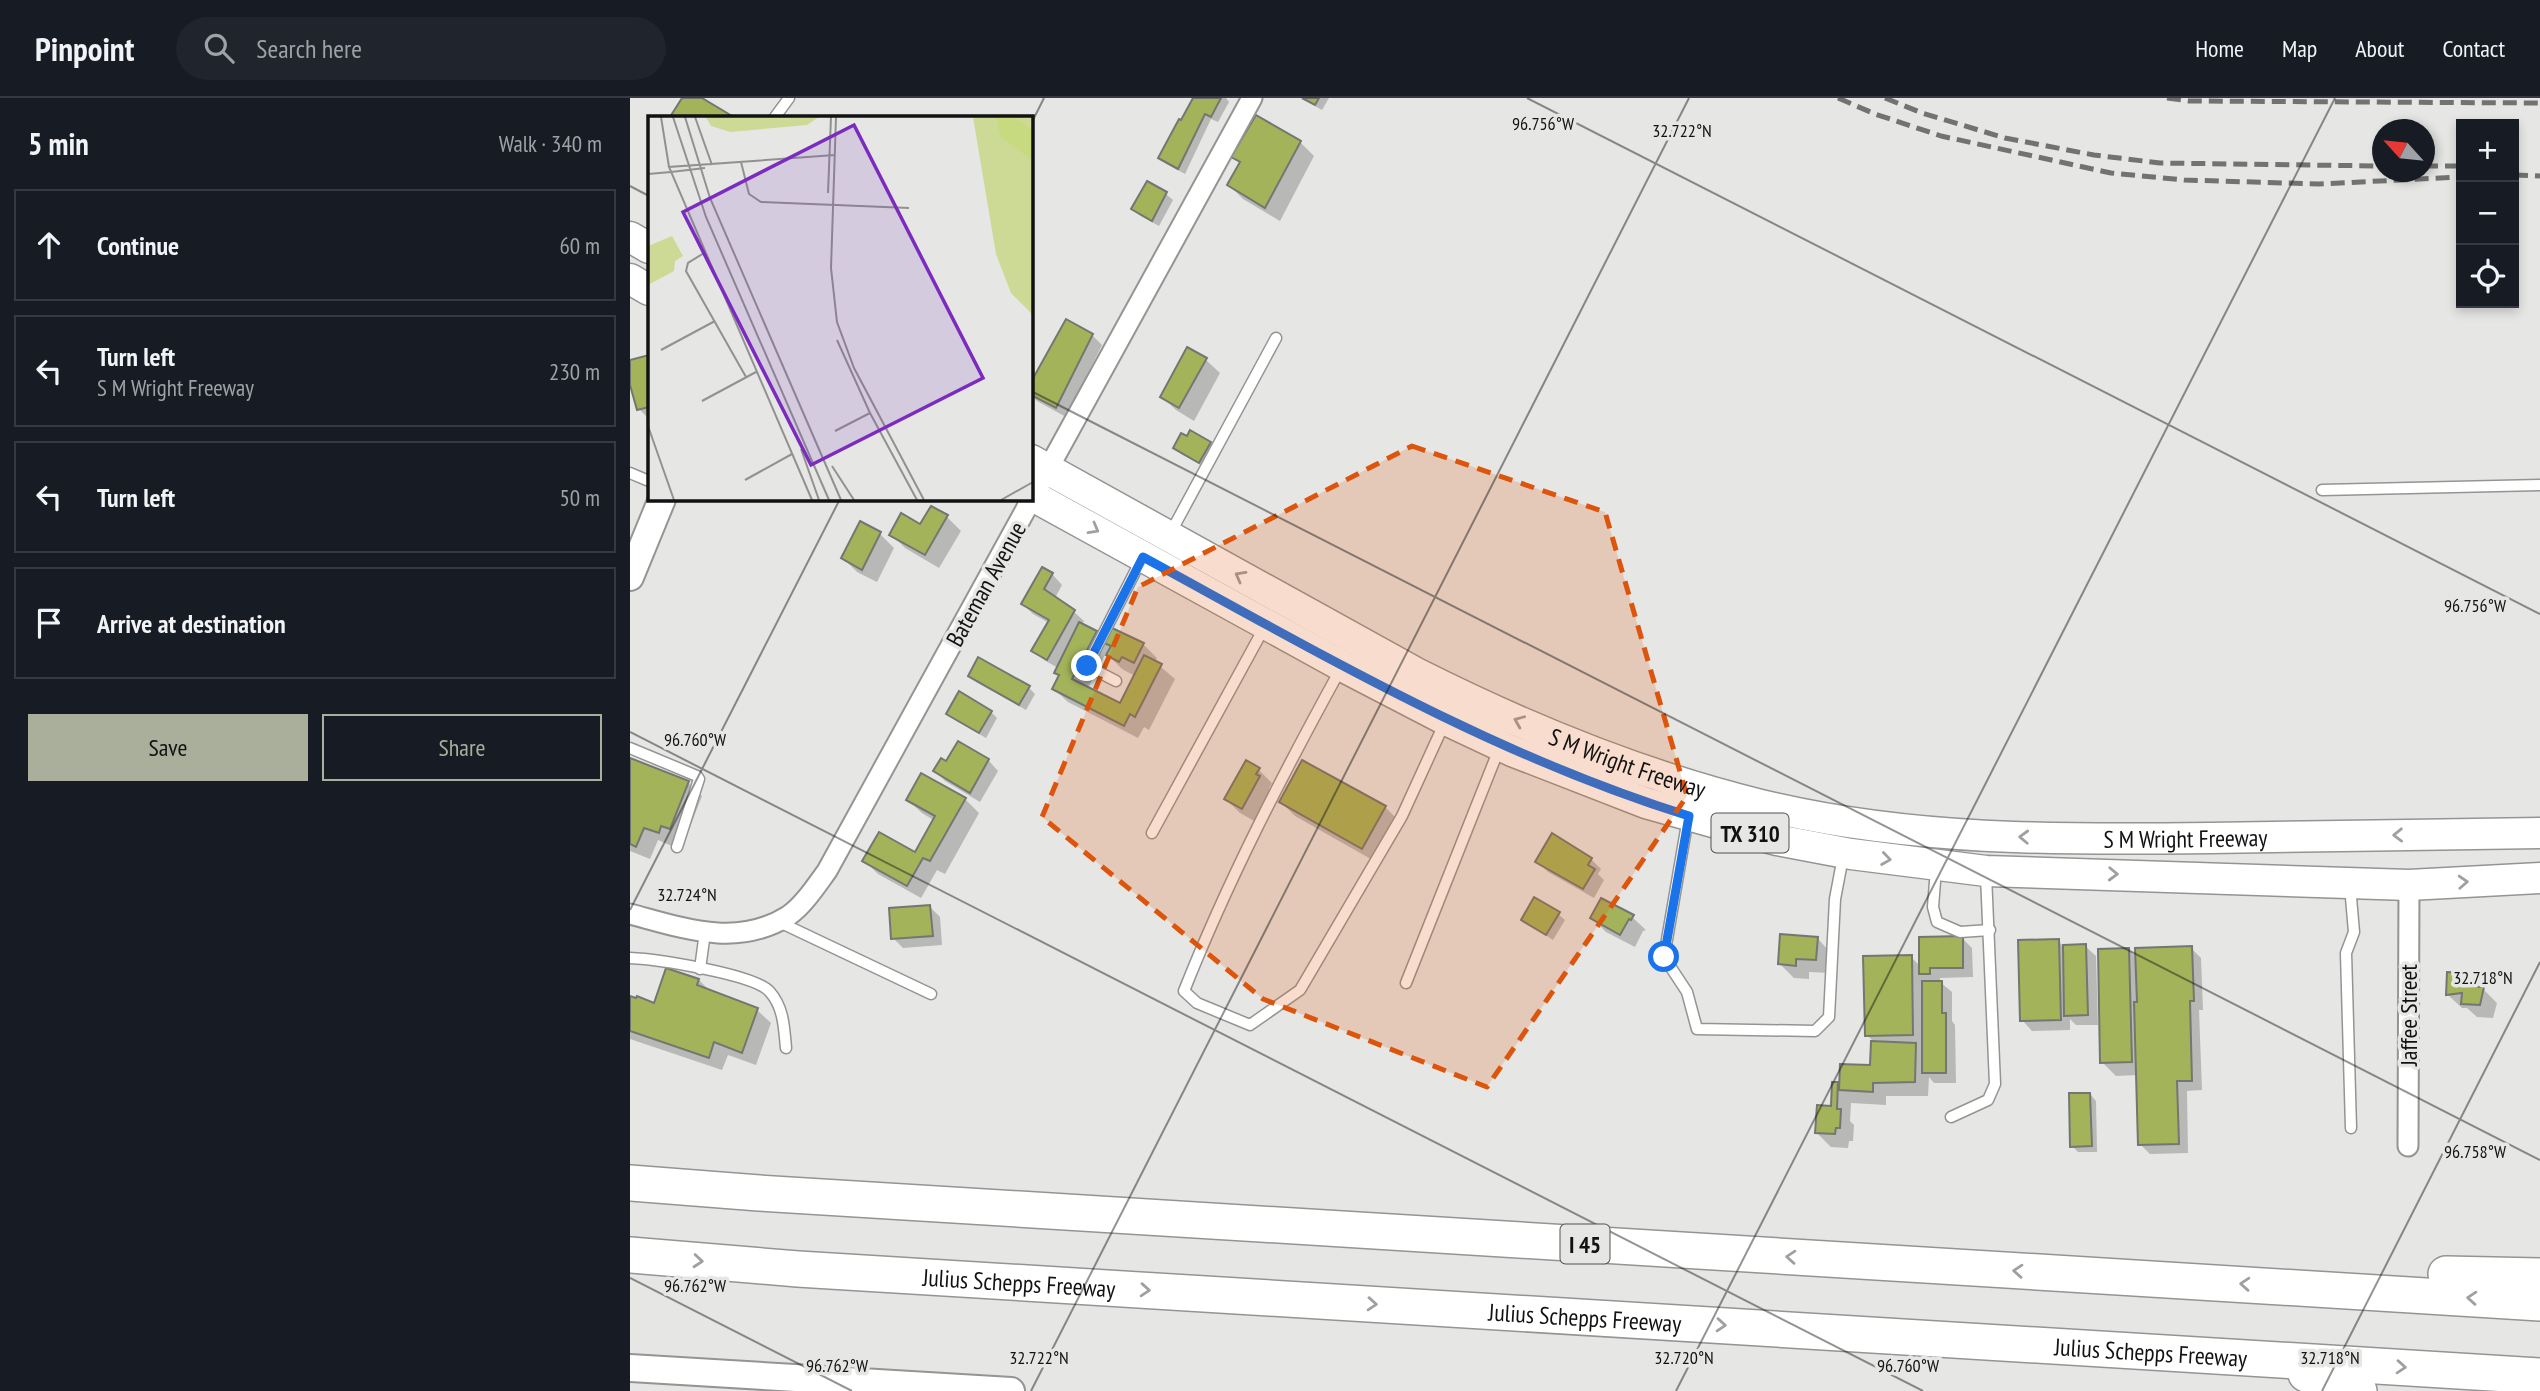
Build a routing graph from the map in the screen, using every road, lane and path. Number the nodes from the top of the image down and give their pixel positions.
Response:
1 (789, 98) edge
2 (1252, 98) edge
3 (776, 116) edge
4 (630, 237) edge
5 (648, 247) edge
6 (630, 279) edge
7 (648, 289) edge
8 (1276, 338) dead end
9 (1039, 465) edge
10 (630, 473) edge
11 (648, 481) edge
12 (2540, 485) edge
13 (2322, 491) dead end
14 (1032, 496) edge
15 (662, 500) edge
16 (1030, 500) edge
17 (1169, 536) junction
18 (1143, 557) junction
19 (632, 568) edge
20 (1266, 624) junction
21 (1342, 666) junction
22 (1116, 681) dead end
23 (1446, 720) junction
24 (1500, 745) junction
25 (630, 748) edge
26 (1689, 816) junction
27 (1152, 833) dead end
28 (2540, 833) edge
29 (677, 847) dead end
30 (1843, 853) junction
31 (1937, 866) junction
32 (1986, 870) junction
33 (2540, 878) edge
34 (2350, 882) junction
35 (2409, 885) junction
36 (630, 914) edge
37 (783, 918) junction
38 (1990, 930) junction
39 (705, 932) junction
40 (630, 958) edge
41 (700, 969) junction
42 (1406, 983) dead end
43 (931, 994) dead end
44 (786, 1048) dead end
45 (1951, 1117) dead end
46 (2351, 1128) dead end
47 (2408, 1146) dead end
48 (630, 1183) edge
49 (630, 1255) edge
50 (2540, 1276) edge
51 (2332, 1290) junction
52 (2540, 1303) edge
53 (2259, 1358) junction
54 (630, 1368) edge
55 (2540, 1376) edge
56 (943, 1389) edge
57 (1012, 1391) edge
58 (2359, 1391) edge

1 - 3 lane
2 - 9 street, Bateman Avenue
4 - 5 main road
6 - 7 main road
8 - 17 lane
9 - 14 street, Bateman Avenue
9 - 17 main road, S M Wright Freeway / TX 310
10 - 11 lane
12 - 13 lane
14 -> 18 main road, S M Wright Freeway / TX 310
15 - 19 main road
16 - 37 street, Bateman Avenue
28 -> 17 main road, S M Wright Freeway / TX 310
18 - 20 main road, S M Wright Freeway / TX 310
18 - 22 lane
20 - 21 main road, S M Wright Freeway / TX 310
20 - 27 lane
21 - 23 main road, S M Wright Freeway / TX 310
21 - 23 lane
23 - 24 main road, S M Wright Freeway / TX 310
24 - 26 main road, S M Wright Freeway / TX 310
24 - 42 lane
25 - 29 lane
26 - 30 main road, S M Wright Freeway / TX 310
26 - 30 lane
30 -> 31 main road, S M Wright Freeway / TX 310
31 - 32 main road, S M Wright Freeway / TX 310
31 - 38 lane
32 -> 34 main road, S M Wright Freeway / TX 310
32 - 38 lane
35 -> 33 main road, S M Wright Freeway / TX 310
34 - 35 main road, S M Wright Freeway / TX 310
34 - 46 lane
35 - 47 street, Jaffee Street
36 - 39 street
37 - 39 street
37 - 43 lane
38 - 45 lane
39 - 41 lane
40 - 41 lane
41 - 44 lane
51 -> 48 highway, I 45
49 -> 53 highway, Julius Schepps Freeway
50 - 51 highway
52 -> 51 highway, I 45
53 -> 55 highway, Julius Schepps Freeway
53 - 58 highway
54 - 56 main road
56 - 57 main road

